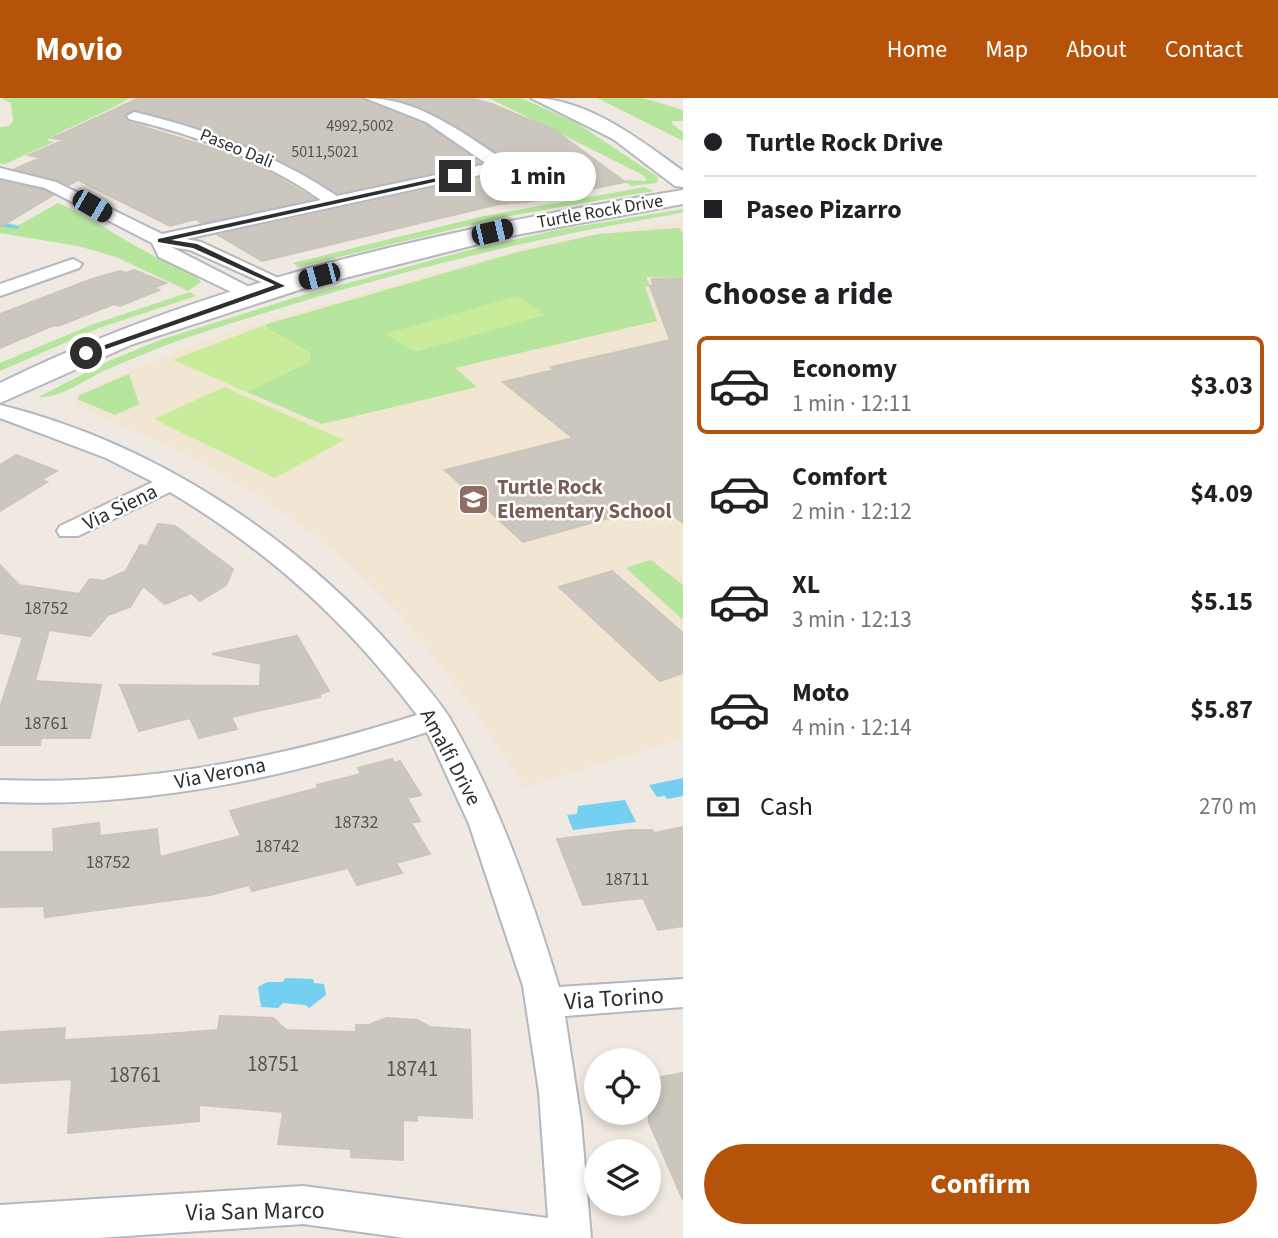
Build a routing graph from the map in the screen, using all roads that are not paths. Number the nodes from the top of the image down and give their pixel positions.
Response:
1 (372, 98) edge
2 (540, 98) edge
3 (579, 98) edge
4 (134, 116) dead end
5 (660, 140) dead end
6 (0, 173) edge
7 (683, 181) edge
8 (683, 197) edge
9 (332, 201) junction
10 (160, 240) junction
11 (73, 264) dead end
12 (281, 286) junction
13 (0, 290) edge
14 (250, 295) junction
15 (0, 394) edge
16 (0, 411) edge
17 (170, 483) junction
18 (69, 531) dead end
19 (435, 719) junction
20 (0, 791) edge
21 (683, 993) edge
22 (545, 1003) junction
23 (0, 1225) edge
24 (551, 1238) edge
25 (570, 1238) edge

1 - 9 street
2 - 7 street
3 - 5 street
4 - 9 street, Paseo Dali
6 - 10 street
8 - 12 street, Turtle Rock Drive
9 - 10 street
10 - 12 street
10 - 14 street
11 - 13 street
12 - 14 street, Turtle Rock Drive
14 - 15 street, Turtle Rock Drive
16 - 17 street, Amalfi Drive
17 - 18 street, Via Siena
17 - 19 street, Amalfi Drive
19 - 20 street, Via Verona
19 - 22 street, Amalfi Drive
21 - 22 street, Via Torino
22 - 25 street, Amalfi Drive
23 - 24 street, Via San Marco

